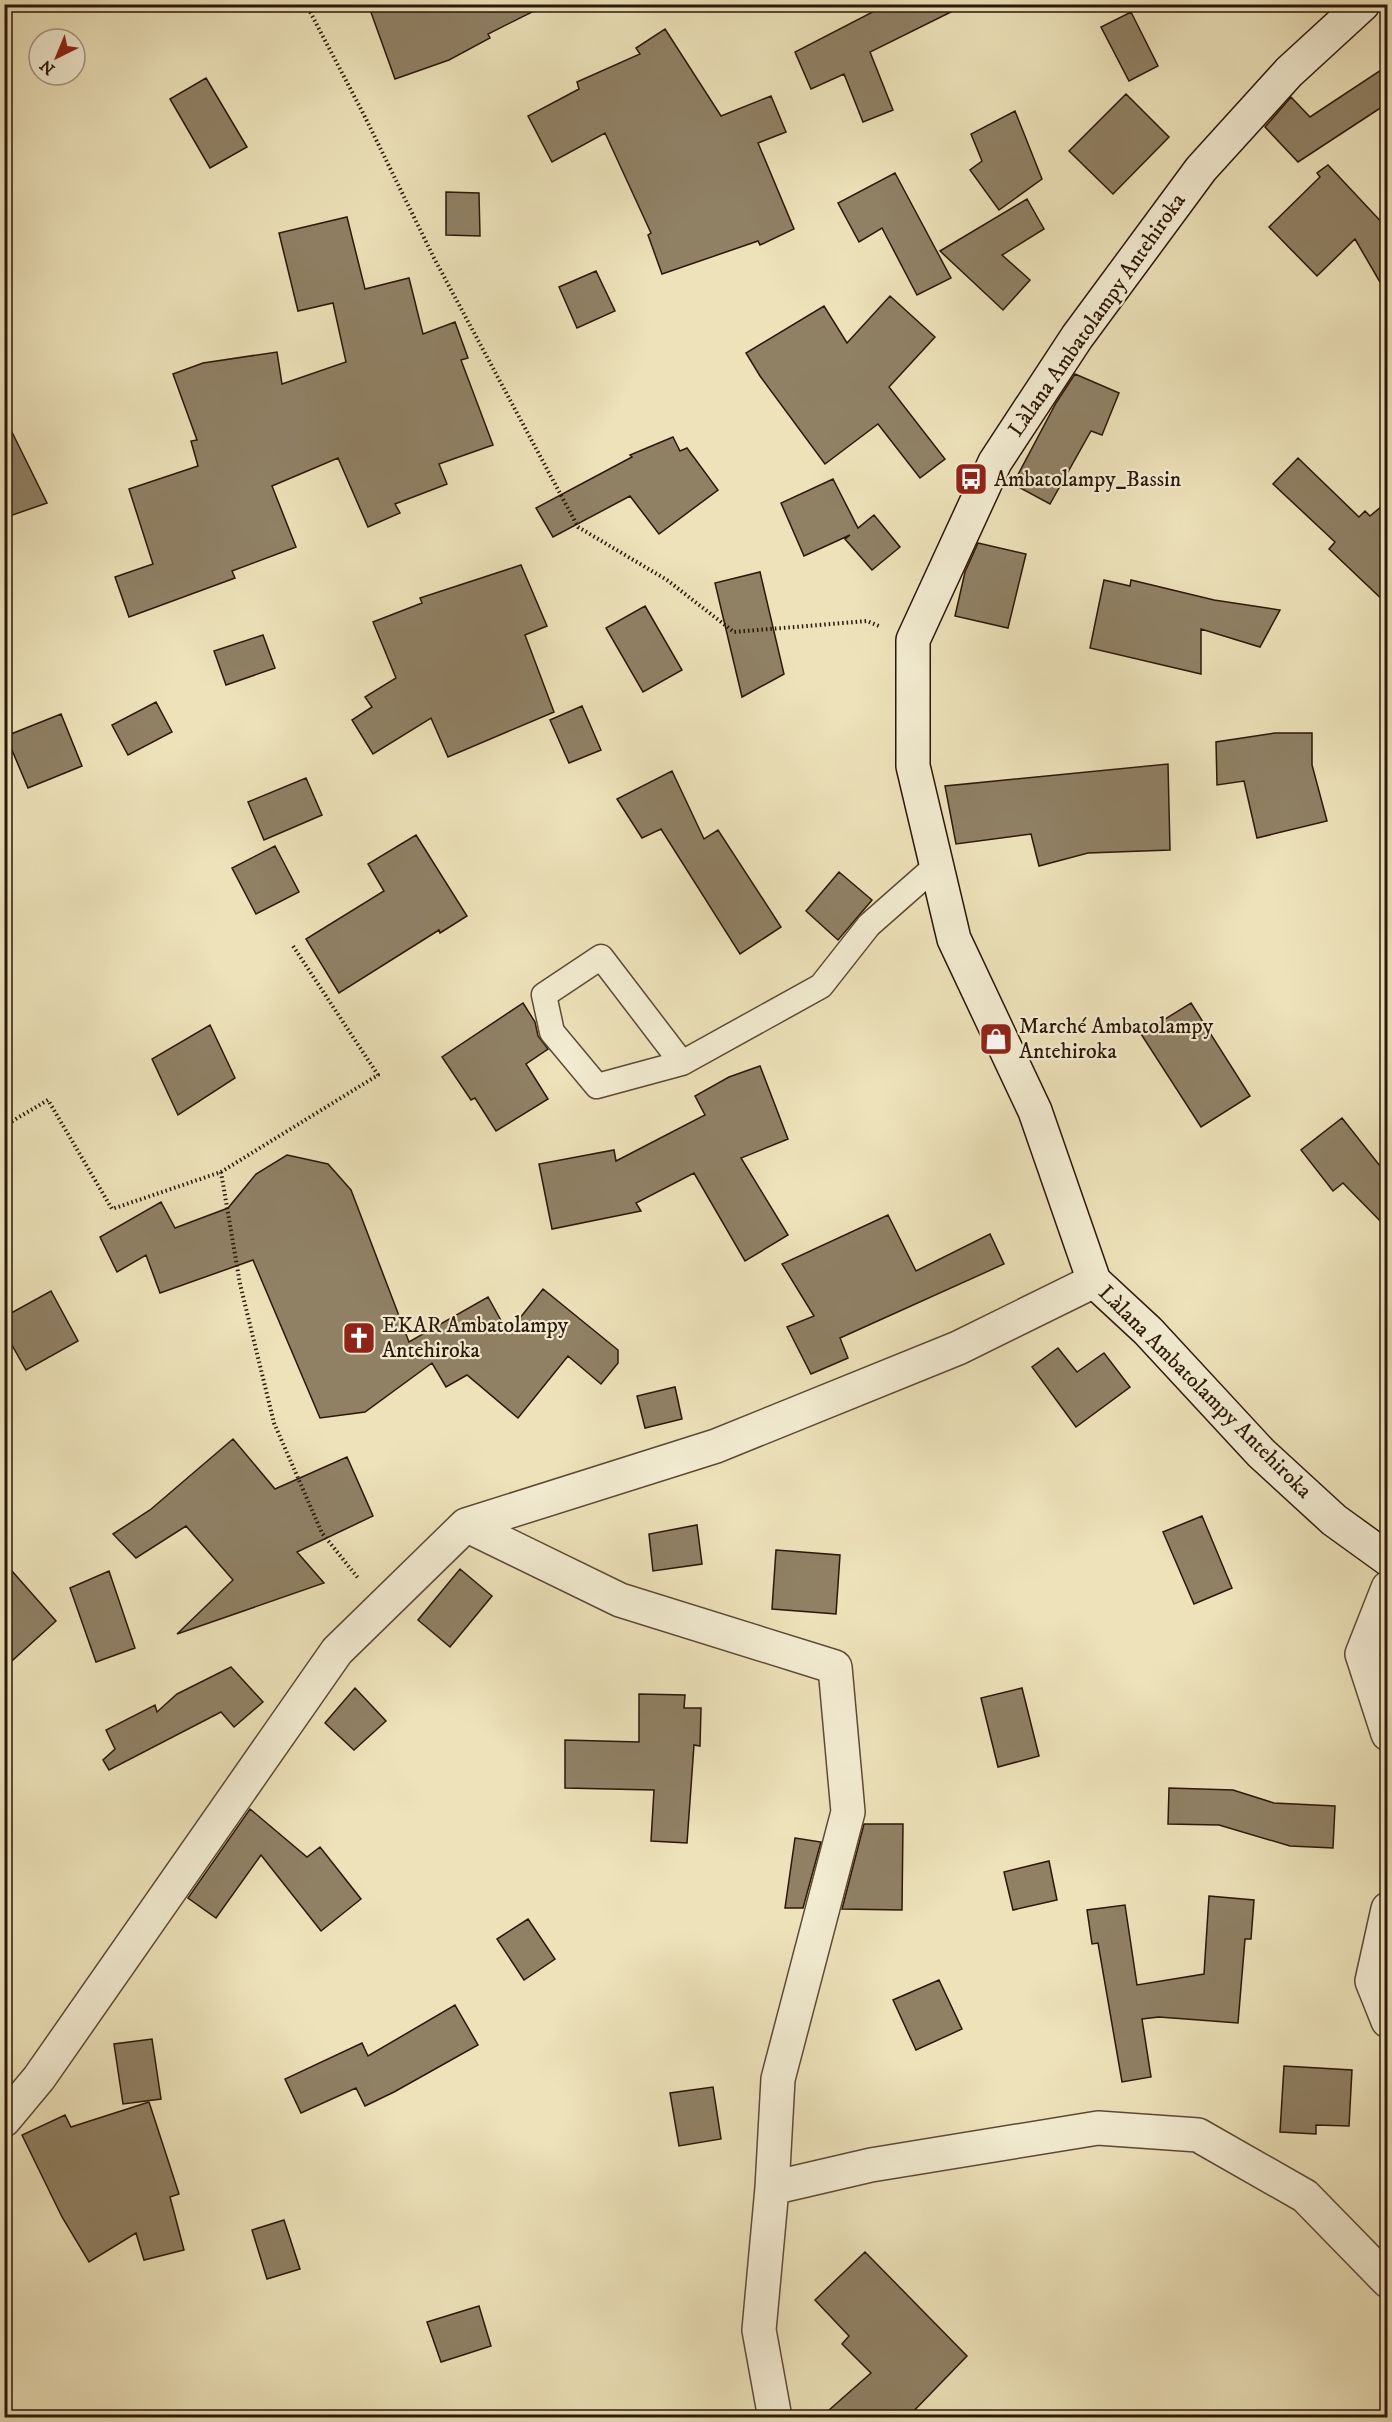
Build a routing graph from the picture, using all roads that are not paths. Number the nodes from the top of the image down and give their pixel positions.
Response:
1 (1363, 4) edge
2 (936, 866) junction
3 (682, 1063) junction
4 (1094, 1281) junction
5 (466, 1525) junction
6 (1388, 1559) edge
7 (1388, 1588) edge
8 (1388, 1734) edge
9 (1388, 1909) edge
10 (1388, 2021) edge
11 (4, 2120) edge
12 (772, 2188) junction
13 (1388, 2281) edge
14 (775, 2418) edge

1 - 2 street, Làlana Ambatolampy Antehiroka
2 - 3 lane
2 - 4 street, Làlana Ambatolampy Antehiroka
3 - 3 lane
4 - 5 street
4 - 6 street, Làlana Ambatolampy Antehiroka
5 - 11 street
5 - 12 street
7 - 8 street
9 - 10 street
12 - 13 street
12 - 14 street

